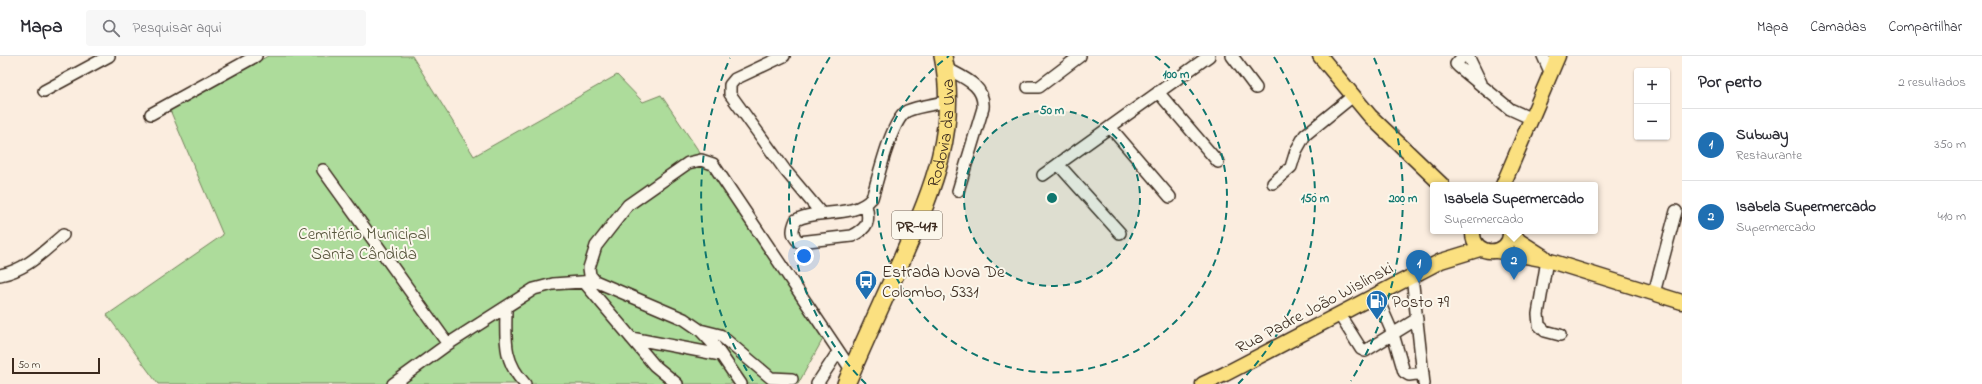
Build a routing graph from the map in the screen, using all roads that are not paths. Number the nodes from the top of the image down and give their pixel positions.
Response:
1 (109, 56) edge
2 (256, 56) edge
3 (784, 56) edge
4 (1080, 56) edge
5 (1209, 56) edge
6 (1232, 56) edge
7 (1320, 56) edge
8 (1463, 56) edge
9 (1468, 56) edge
10 (1543, 56) edge
11 (1558, 56) edge
12 (945, 62) edge
13 (1551, 74) junction
14 (1028, 87) dead end
15 (1484, 87) junction
16 (1256, 88) dead end
17 (44, 91) dead end
18 (1158, 92) junction
19 (1353, 96) junction
20 (949, 101) junction
21 (151, 114) dead end
22 (1532, 119) junction
23 (1110, 127) junction
24 (1515, 159) junction
25 (1218, 162) dead end
26 (1058, 164) junction
27 (322, 170) dead end
28 (1043, 174) dead end
29 (1439, 182) edge
30 (1504, 182) edge
31 (1511, 182) edge
32 (1272, 183) dead end
33 (958, 191) dead end
34 (1170, 197) dead end
35 (866, 205) junction
36 (1676, 211) dead end
37 (821, 213) junction
38 (1120, 233) dead end
39 (1471, 234) edge
40 (1472, 234) edge
41 (1510, 234) edge
42 (1513, 234) edge
43 (63, 235) dead end
44 (1480, 249) junction
45 (1497, 251) junction
46 (1547, 260) junction
47 (1441, 261) junction
48 (0, 275) edge
49 (1412, 276) junction
50 (595, 281) junction
51 (584, 282) junction
52 (1654, 293) junction
53 (1376, 295) junction
54 (1682, 302) edge
55 (506, 307) junction
56 (1339, 314) junction
57 (1417, 319) junction
58 (700, 330) junction
59 (1393, 334) junction
60 (1560, 335) dead end
61 (631, 338) junction
62 (448, 344) junction
63 (838, 352) junction
64 (721, 355) junction
65 (1225, 374) junction
66 (849, 378) edge
67 (792, 379) dead end
68 (1423, 379) edge
69 (393, 384) edge
70 (525, 384) edge
71 (677, 384) edge
72 (741, 384) edge
73 (817, 384) edge
74 (1203, 384) edge
75 (1212, 384) edge

1 - 17 street
2 - 21 street
3 - 37 street
4 - 14 street
5 - 18 street
6 - 16 street
7 - 19 main road
8 - 15 street
9 - 15 street
10 - 13 street
11 - 13 main road
12 - 20 highway, Rodovia da Uva / PR-417
12 - 33 street
13 - 22 main road
15 - 22 street
18 - 23 street
18 - 25 street
19 - 29 main road
19 - 32 street
20 - 35 street
20 - 66 highway, Rodovia da Uva / PR-417
22 - 24 main road
23 - 26 street
23 - 34 street
24 - 30 main road
24 - 31 main road
26 - 28 street
26 - 38 street
27 - 62 street
35 - 37 street
35 - 37 street
36 - 52 street
39 - 47 main road, Rua Padre João Wislinski
40 - 44 main road
41 - 45 main road
42 - 46 main road
43 - 48 street
44 - 45 main road
44 - 47 main road, Rua Padre João Wislinski
45 - 46 main road
46 - 52 main road
46 - 60 street
47 - 49 main road, Rua Padre João Wislinski
49 - 53 main road, Rua Padre João Wislinski
49 - 57 street
50 - 51 street
50 - 58 street
50 - 63 street
51 - 55 street
51 - 61 street
52 - 54 main road
53 - 56 main road, Rua Padre João Wislinski
53 - 59 street
55 - 62 street
55 - 70 street
56 - 59 street
56 - 65 main road, Rua Padre João Wislinski
57 - 59 street
57 - 68 street
58 - 64 street
58 - 67 street
59 - 68 street
61 - 64 street
61 - 71 street
62 - 69 street
63 - 66 street
63 - 73 street
64 - 72 street
65 - 74 main road, Rua Padre João Wislinski
65 - 75 main road, Rua Padre João Wislinski

